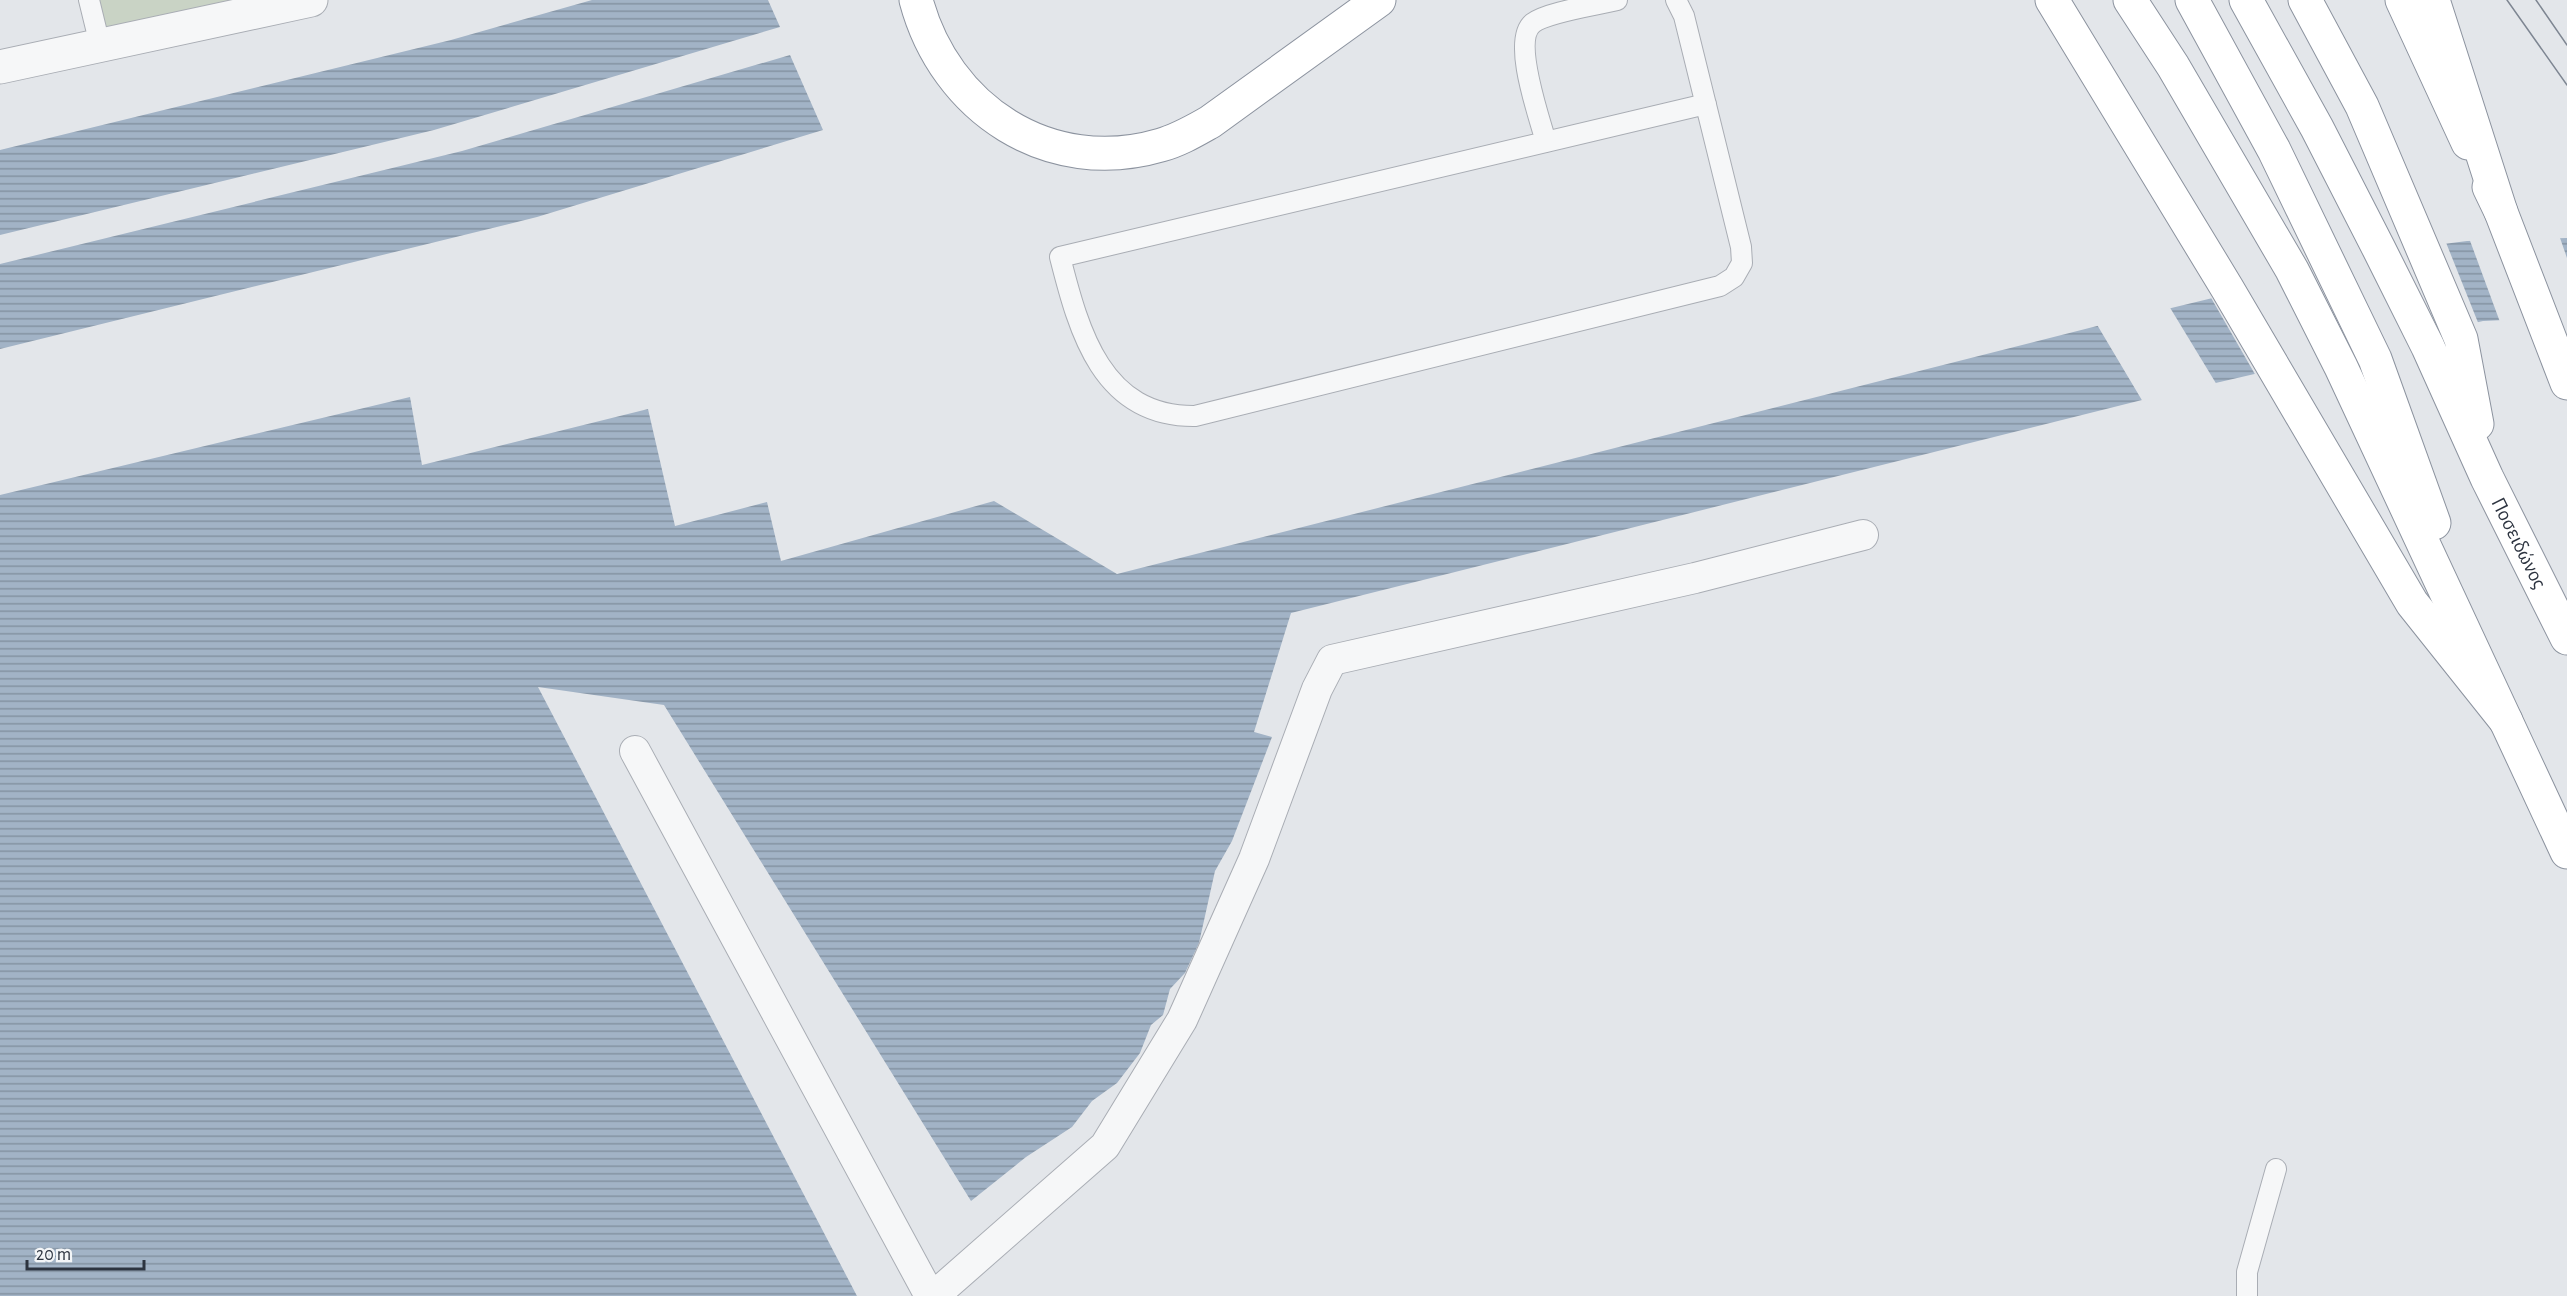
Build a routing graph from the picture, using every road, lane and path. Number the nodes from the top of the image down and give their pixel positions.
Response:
1 (89, 0) edge
2 (311, 0) edge
3 (916, 0) edge
4 (1378, 0) edge
5 (1617, 0) edge
6 (1676, 0) edge
7 (2052, 0) edge
8 (2130, 0) edge
9 (2192, 0) edge
10 (2246, 0) edge
11 (2305, 0) edge
12 (2402, 0) edge
13 (2433, 0) edge
14 (1573, 5) edge
15 (238, 6) edge
16 (100, 45) junction
17 (0, 67) edge
18 (1706, 104) junction
19 (1546, 142) junction
20 (2501, 212) junction
21 (2567, 383) edge
22 (2487, 478) junction
23 (1863, 535) dead end
24 (2567, 638) edge
25 (2506, 721) junction
26 (635, 751) dead end
27 (2567, 852) edge
28 (2276, 1169) dead end
29 (930, 1296) edge
30 (934, 1296) edge
31 (2247, 1296) edge

1 - 16 lane
2 - 15 street
3 - 4 highway
5 - 14 lane
6 - 18 lane
7 - 25 highway
8 - 25 highway
9 - 25 highway
10 - 22 highway
11 - 22 highway
12 - 20 highway
13 - 20 highway
14 - 19 lane
15 - 16 street
16 - 17 street
18 - 19 lane
18 - 19 lane
20 - 21 highway
22 - 24 highway, Ποσειδώνος
23 - 30 street
25 - 27 highway
26 - 29 street
28 - 31 lane

